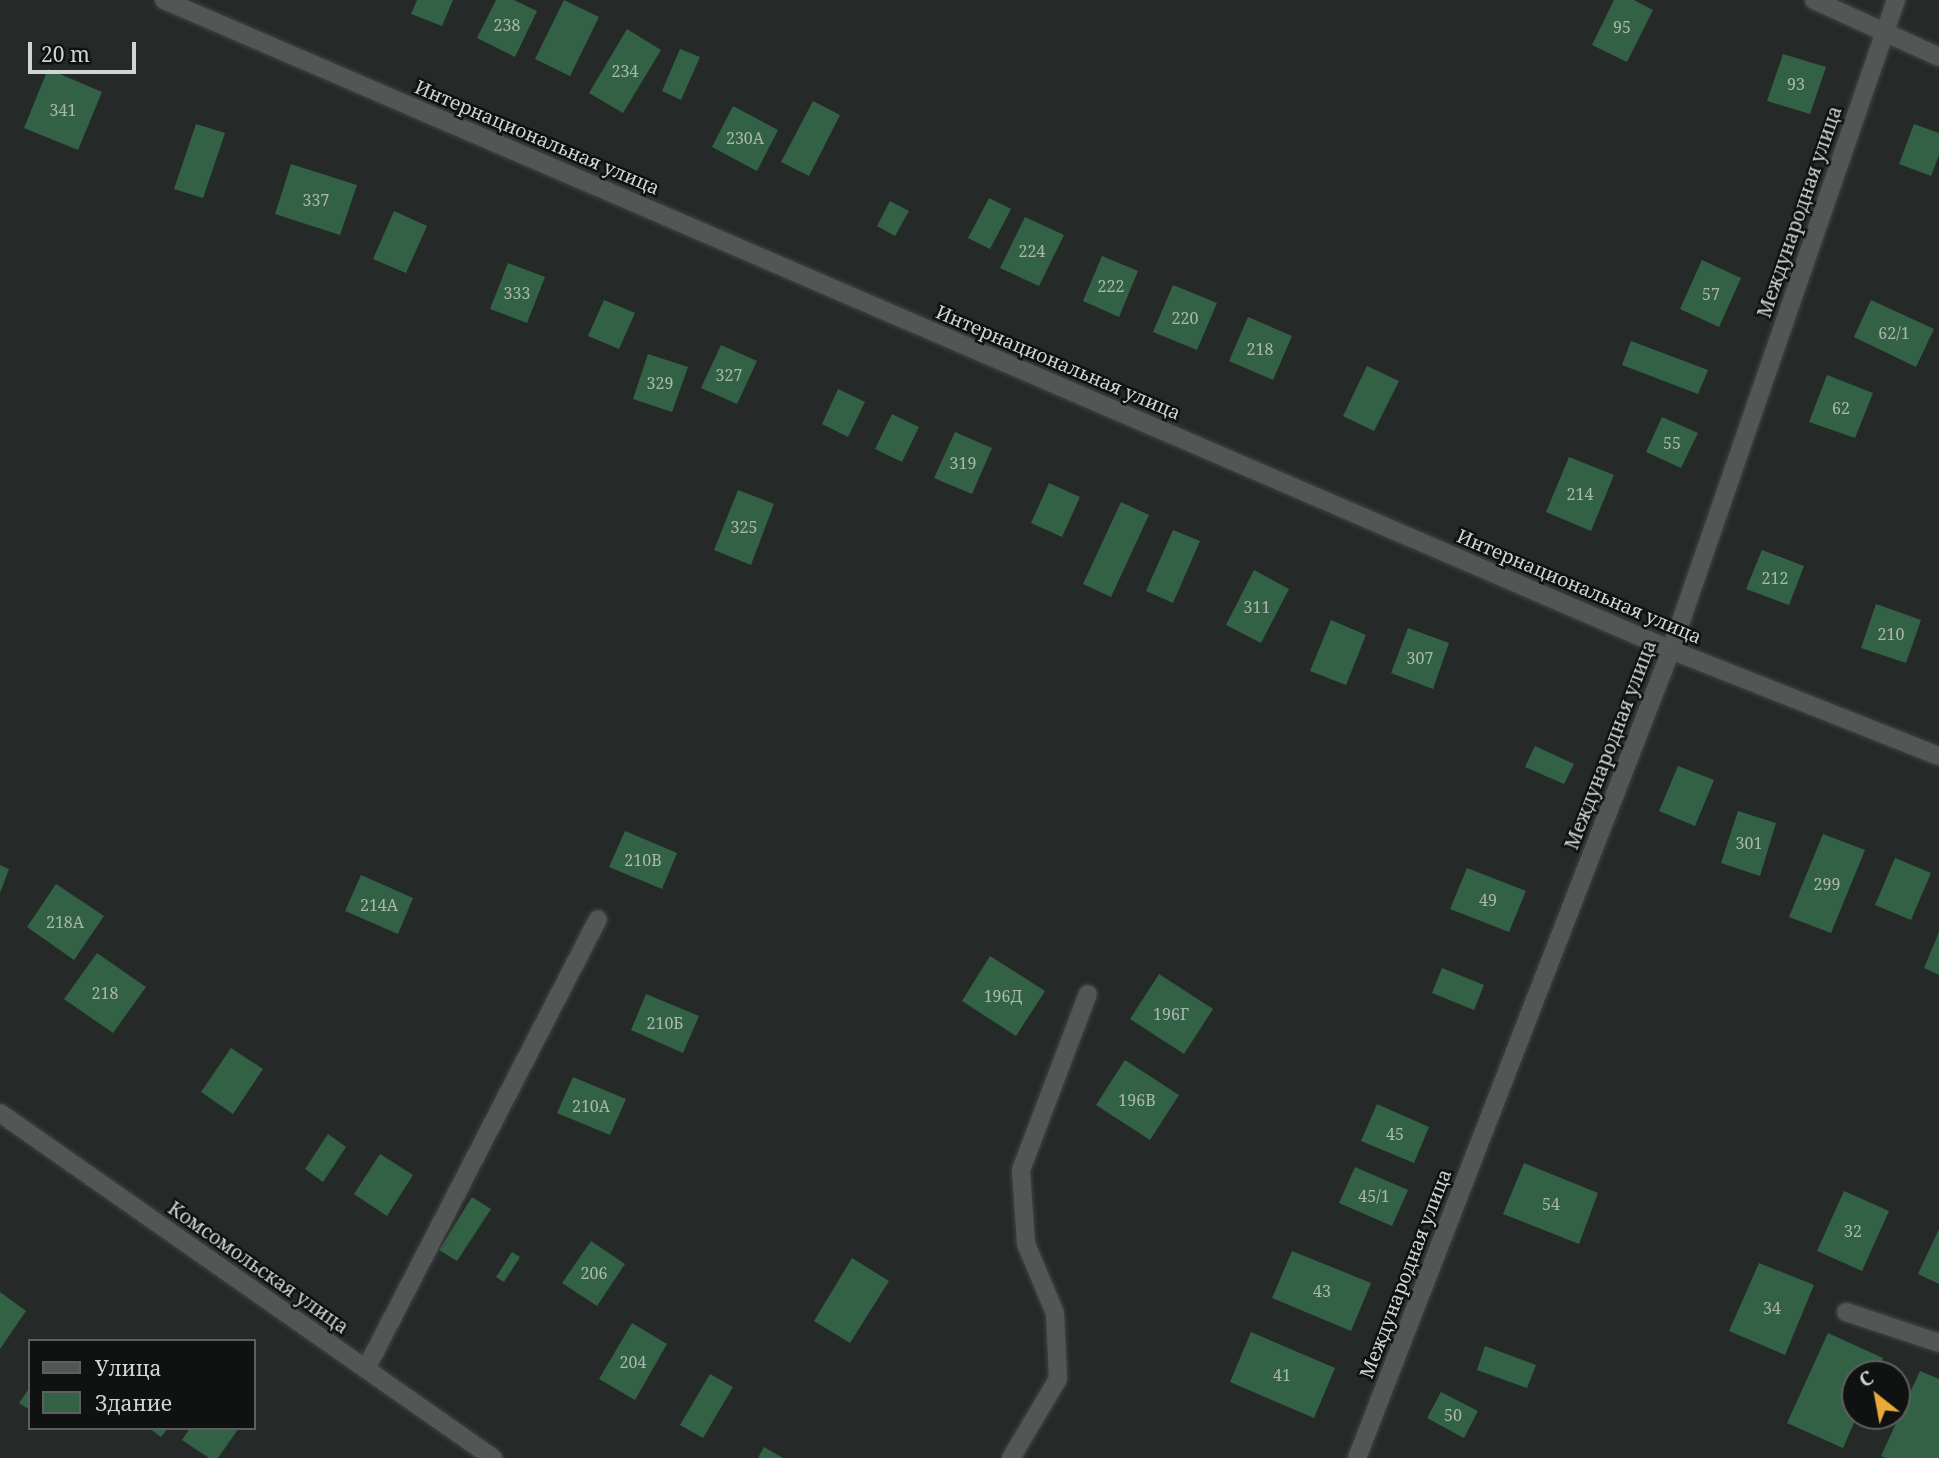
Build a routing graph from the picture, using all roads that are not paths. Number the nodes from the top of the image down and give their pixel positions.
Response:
1 (164, 0) edge
2 (1814, 0) edge
3 (1896, 0) edge
4 (1885, 33) junction
5 (1939, 57) edge
6 (1671, 650) junction
7 (1939, 756) edge
8 (598, 919) dead end
9 (1087, 994) dead end
10 (0, 1113) edge
11 (1846, 1312) dead end
12 (1939, 1343) edge
13 (366, 1369) junction
14 (493, 1458) edge
15 (1011, 1458) edge
16 (1357, 1458) edge

1 - 6 street, Интернациональная улица
2 - 4 street
3 - 4 street, Международная улица
4 - 5 street
4 - 6 street, Международная улица
6 - 7 street, Интернациональная улица
6 - 16 street, Международная улица
8 - 13 street
9 - 15 street
10 - 13 street, Комсомольская улица
11 - 12 street
13 - 14 street, Комсомольская улица

